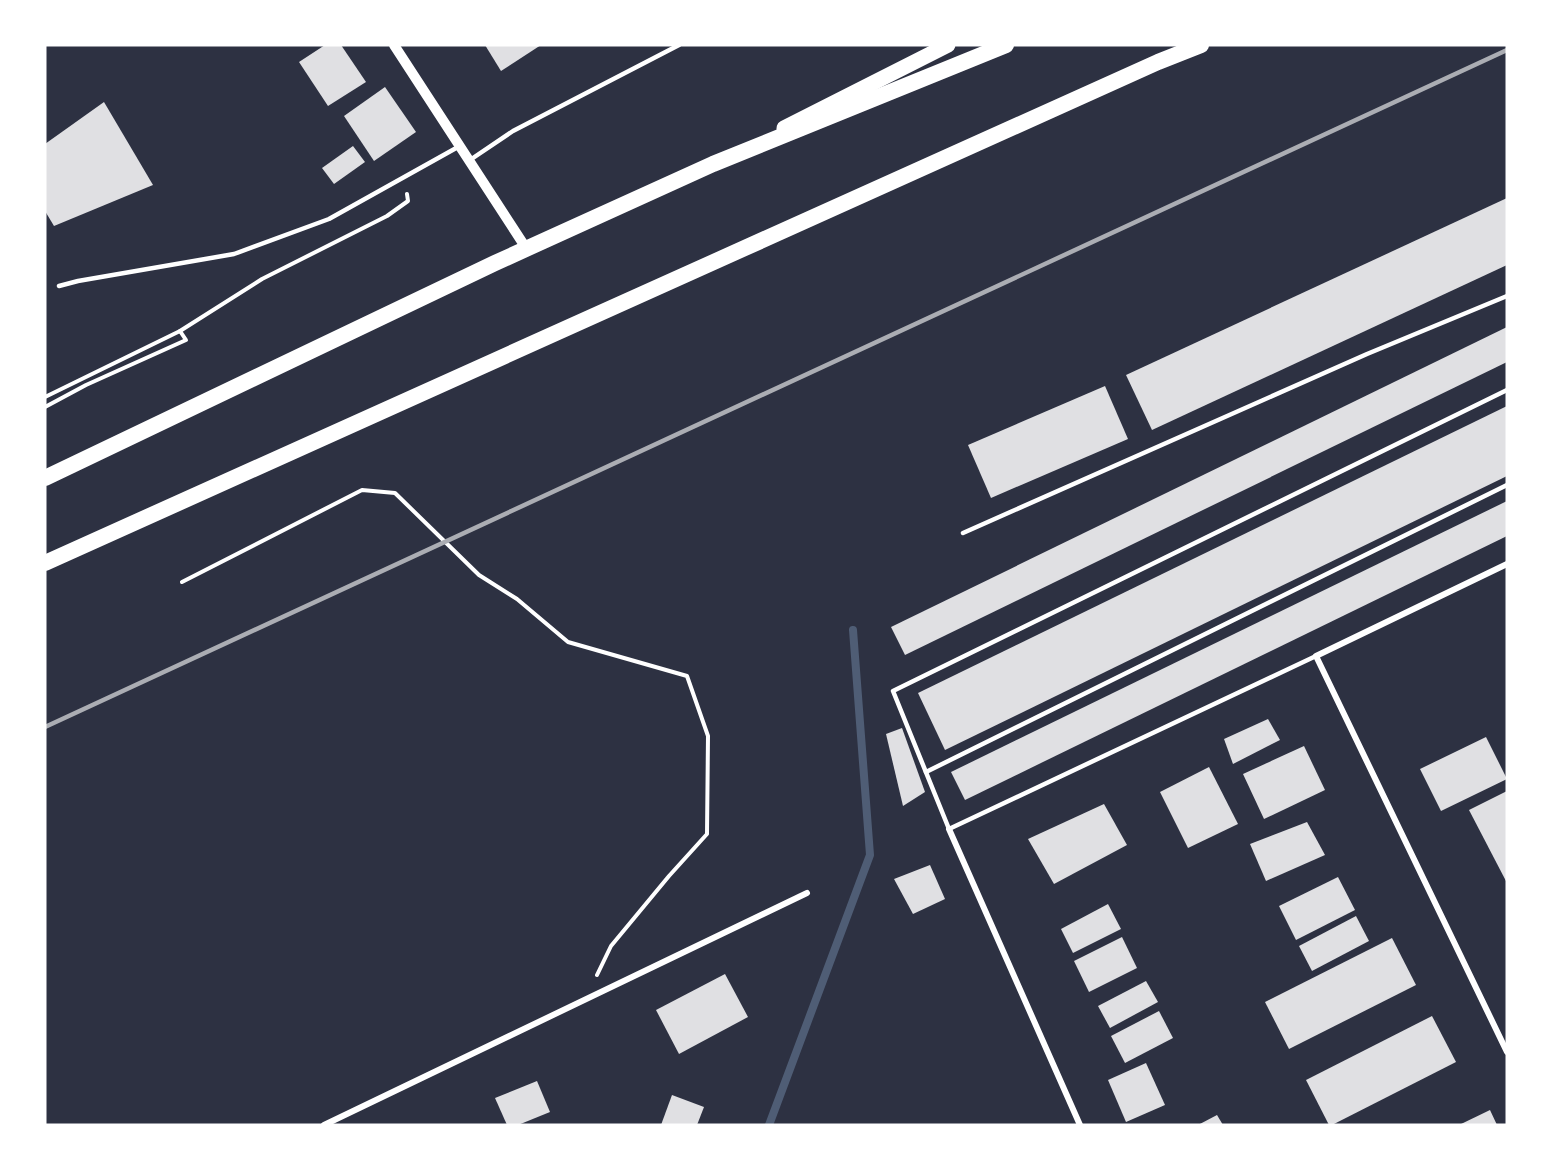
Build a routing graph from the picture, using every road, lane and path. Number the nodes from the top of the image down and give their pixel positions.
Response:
1 (394, 45) edge
2 (680, 45) edge
3 (948, 45) edge
4 (1006, 45) edge
5 (1201, 45) edge
6 (461, 146) junction
7 (470, 160) junction
8 (713, 164) junction
9 (406, 176) junction
10 (526, 248) junction
11 (60, 286) dead end
12 (1507, 296) edge
13 (180, 331) junction
14 (1507, 390) edge
15 (45, 397) edge
16 (45, 407) edge
17 (45, 478) edge
18 (1507, 485) edge
19 (963, 533) dead end
20 (45, 563) edge
21 (1507, 564) edge
22 (182, 582) dead end
23 (1316, 656) junction
24 (926, 771) junction
25 (949, 829) junction
26 (807, 893) dead end
27 (587, 999) junction
28 (1507, 1052) edge
29 (324, 1125) edge
30 (1080, 1125) edge

1 - 6 street
2 - 7 lane
3 - 8 main road
4 - 8 highway
5 - 20 highway
6 - 7 street
6 - 9 lane
7 - 10 street
8 - 10 highway
9 - 11 lane
9 - 13 path
10 - 17 highway
12 - 19 lane
13 - 15 path
13 - 16 path
14 - 24 lane
18 - 24 lane
21 - 23 street
22 - 27 path
23 - 25 lane
23 - 28 street
24 - 25 lane
25 - 30 street
26 - 27 street
27 - 29 street

